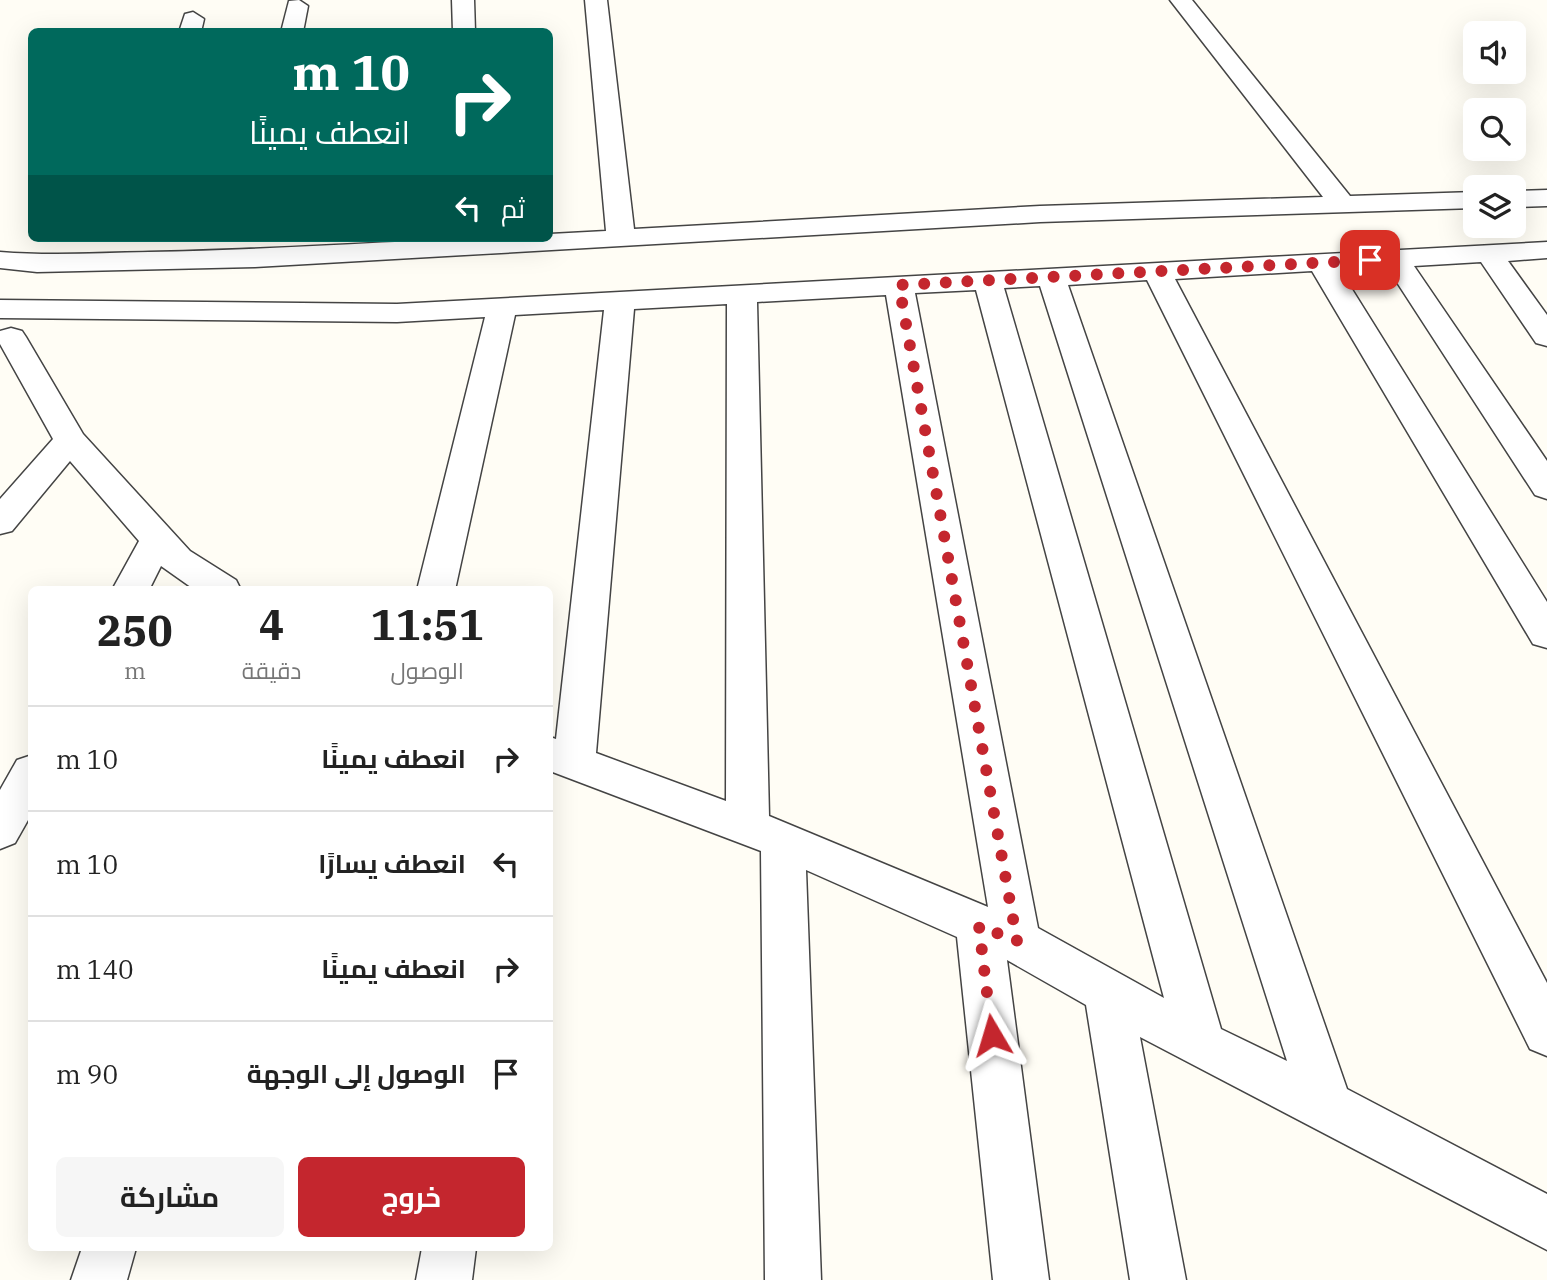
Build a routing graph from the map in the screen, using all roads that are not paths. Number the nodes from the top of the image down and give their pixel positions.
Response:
1 (463, 0) edge
2 (596, 0) edge
3 (1181, 0) edge
4 (297, 6) dead end
5 (293, 28) edge
6 (464, 28) edge
7 (1547, 198) edge
8 (1526, 199) edge
9 (1463, 200) edge
10 (1342, 204) junction
11 (621, 239) junction
12 (553, 241) edge
13 (507, 242) edge
14 (469, 243) edge
15 (257, 249) edge
16 (131, 250) edge
17 (1547, 250) edge
18 (42, 251) edge
19 (1489, 253) junction
20 (1395, 258) junction
21 (0, 260) edge
22 (1321, 262) junction
23 (1157, 271) junction
24 (1051, 276) junction
25 (987, 279) junction
26 (899, 285) junction
27 (742, 294) junction
28 (620, 301) junction
29 (502, 307) junction
30 (4, 331) edge
31 (1547, 337) edge
32 (71, 440) junction
33 (1547, 486) edge
34 (0, 522) edge
35 (158, 539) junction
36 (132, 586) edge
37 (217, 586) edge
38 (437, 586) edge
39 (1547, 634) edge
40 (562, 758) edge
41 (28, 779) edge
42 (0, 830) edge
43 (766, 835) junction
44 (998, 933) junction
45 (1108, 993) junction
46 (1547, 1032) edge
47 (1201, 1045) junction
48 (1327, 1106) junction
49 (1547, 1223) edge
50 (108, 1251) edge
51 (449, 1251) edge
52 (99, 1280) edge
53 (444, 1280) edge
54 (793, 1280) edge
55 (1021, 1280) edge
56 (1158, 1280) edge

1 - 6 street
2 - 11 street
3 - 10 street
4 - 5 street
7 - 8 street
9 - 10 street
10 - 11 street
11 - 12 street
13 - 14 street
14 - 15 street
15 - 16 street
16 - 18 street
17 - 19 street
18 - 21 street
19 - 20 street
19 - 31 street
20 - 22 street
20 - 33 street
22 - 23 street
22 - 39 street
23 - 24 street
23 - 46 street
24 - 25 street
24 - 48 street
25 - 26 street
25 - 47 street
26 - 27 street
26 - 44 street
27 - 28 street
27 - 43 street
28 - 29 street
28 - 40 street
29 - 30 street
29 - 38 street
30 - 32 street
32 - 34 street
32 - 35 street
35 - 36 street
35 - 37 street
40 - 43 street
41 - 42 street
43 - 44 street
43 - 54 street
44 - 45 street
44 - 55 street
45 - 47 street
45 - 56 street
47 - 48 street
48 - 49 street
50 - 52 street
51 - 53 street

